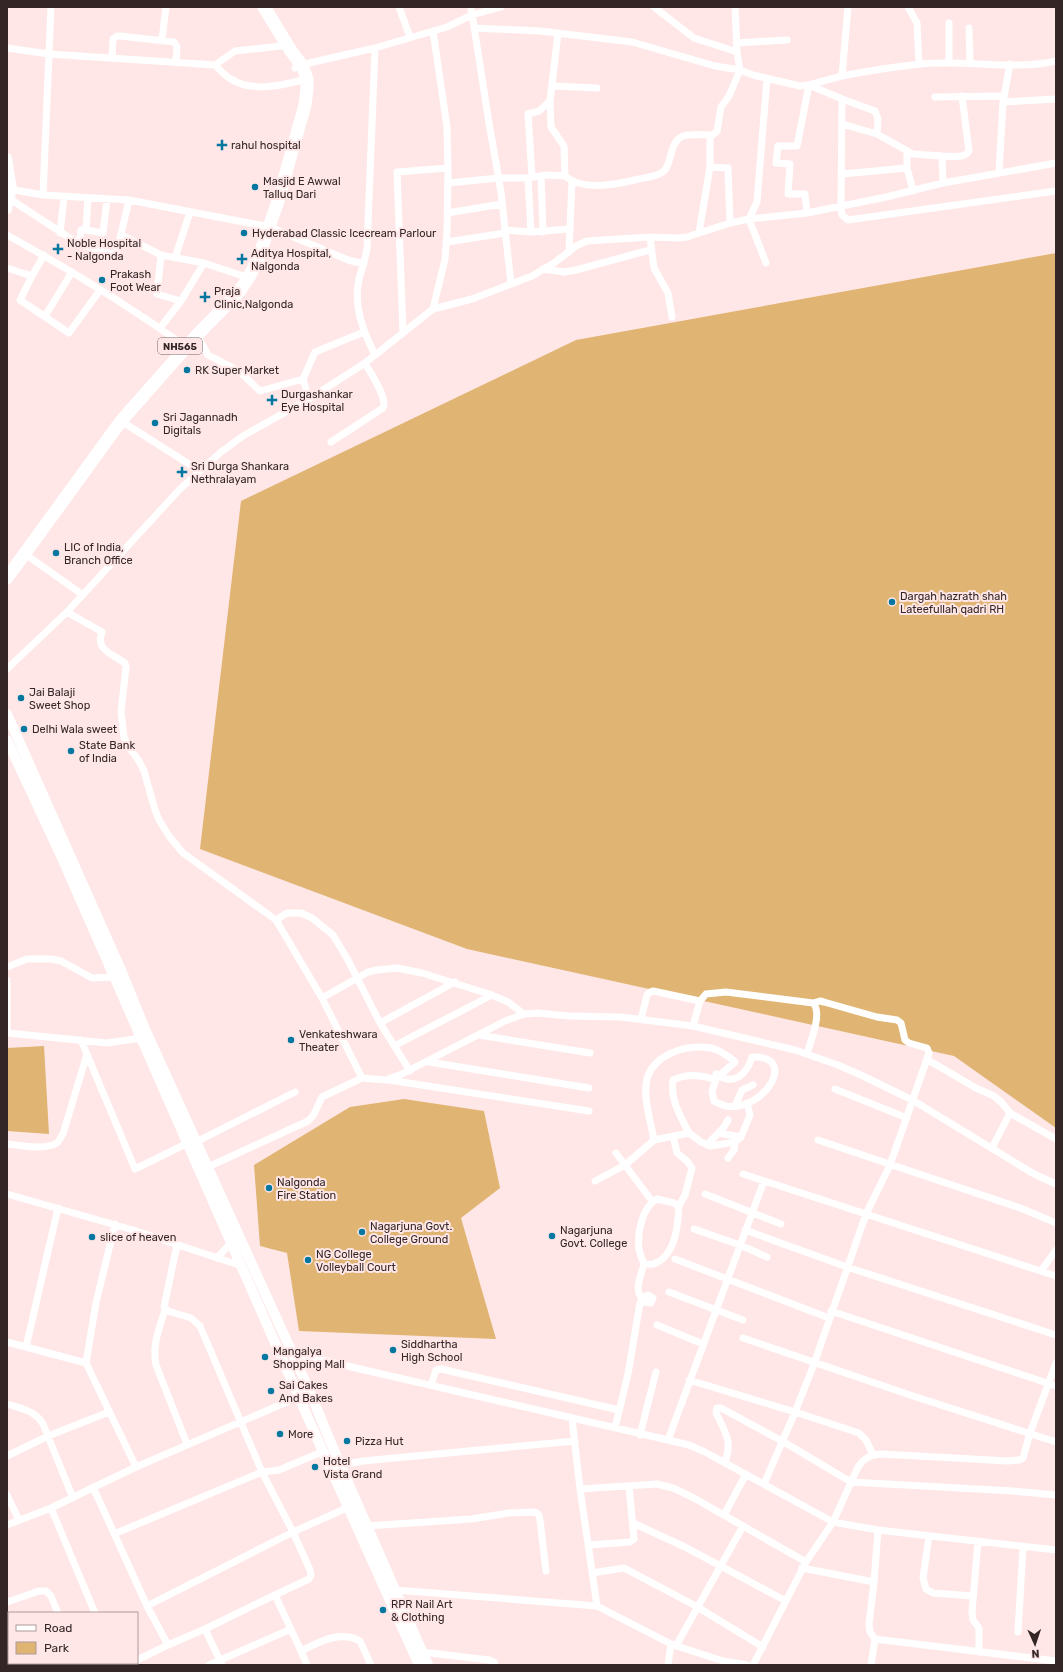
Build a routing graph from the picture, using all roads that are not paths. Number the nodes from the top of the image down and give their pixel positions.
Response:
1 (51, 7) edge
2 (166, 7) edge
3 (257, 7) edge
4 (264, 7) edge
5 (399, 7) edge
6 (471, 7) edge
7 (501, 7) edge
8 (654, 7) edge
9 (735, 7) edge
10 (848, 7) edge
11 (908, 7) edge
12 (472, 16) junction
13 (949, 23) dead end
14 (474, 28) junction
15 (969, 28) dead end
16 (433, 31) junction
17 (558, 33) junction
18 (410, 37) junction
19 (162, 40) junction
20 (787, 40) dead end
21 (736, 43) junction
22 (281, 46) junction
23 (7, 48) edge
24 (375, 48) junction
25 (736, 52) junction
26 (49, 54) junction
27 (112, 57) junction
28 (1056, 61) edge
29 (176, 62) junction
30 (949, 62) junction
31 (970, 62) junction
32 (215, 64) junction
33 (920, 64) junction
34 (1010, 64) junction
35 (740, 70) junction
36 (303, 71) junction
37 (842, 76) junction
38 (767, 78) junction
39 (809, 85) junction
40 (553, 86) junction
41 (597, 88) dead end
42 (962, 96) junction
43 (935, 97) dead end
44 (1003, 99) junction
45 (1056, 99) edge
46 (842, 100) junction
47 (550, 101) junction
48 (842, 124) junction
49 (711, 134) junction
50 (878, 134) junction
51 (907, 152) junction
52 (942, 156) junction
53 (7, 158) edge
54 (1056, 163) edge
55 (710, 167) junction
56 (448, 168) junction
57 (907, 168) junction
58 (999, 172) junction
59 (842, 174) junction
60 (541, 176) junction
61 (565, 176) junction
62 (530, 177) junction
63 (499, 178) junction
64 (572, 181) junction
65 (448, 183) junction
66 (943, 184) junction
67 (913, 191) junction
68 (1056, 191) edge
69 (43, 195) junction
70 (9, 196) edge
71 (64, 196) junction
72 (88, 198) junction
73 (107, 199) junction
74 (129, 200) junction
75 (502, 204) junction
76 (841, 206) junction
77 (190, 212) junction
78 (447, 213) junction
79 (807, 213) junction
80 (749, 219) junction
81 (730, 223) junction
82 (267, 226) junction
83 (569, 229) junction
84 (86, 230) junction
85 (505, 232) junction
86 (531, 232) junction
87 (543, 232) junction
88 (60, 233) junction
89 (699, 233) junction
90 (7, 235) edge
91 (121, 235) junction
92 (650, 237) junction
93 (447, 242) junction
94 (79, 244) junction
95 (650, 250) junction
96 (569, 252) junction
97 (44, 255) junction
98 (161, 255) junction
99 (175, 258) junction
100 (204, 263) junction
101 (766, 263) dead end
102 (364, 264) junction
103 (7, 268) edge
104 (543, 269) junction
105 (72, 272) junction
106 (32, 276) junction
107 (243, 276) junction
108 (511, 284) junction
109 (100, 290) junction
110 (181, 301) junction
111 (432, 309) junction
112 (45, 316) junction
113 (672, 317) dead end
114 (160, 328) junction
115 (364, 332) junction
116 (403, 332) junction
117 (197, 335) junction
118 (182, 344) junction
119 (375, 354) junction
120 (365, 363) junction
121 (303, 378) junction
122 (309, 399) junction
123 (121, 421) junction
124 (331, 442) dead end
125 (200, 471) junction
126 (25, 554) junction
127 (7, 567) edge
128 (7, 578) edge
129 (83, 595) junction
130 (67, 612) junction
131 (7, 669) edge
132 (7, 714) edge
133 (7, 740) edge
134 (276, 920) junction
135 (7, 967) edge
136 (114, 977) junction
137 (357, 978) junction
138 (7, 980) edge
139 (455, 982) junction
140 (492, 995) junction
141 (322, 998) junction
142 (700, 1001) junction
143 (813, 1003) junction
144 (524, 1014) junction
145 (641, 1019) junction
146 (380, 1023) junction
147 (693, 1026) junction
148 (8, 1033) edge
149 (479, 1035) junction
150 (142, 1038) junction
151 (81, 1040) junction
152 (394, 1046) junction
153 (590, 1053) dead end
154 (87, 1054) junction
155 (807, 1054) junction
156 (928, 1060) junction
157 (751, 1061) junction
158 (429, 1062) junction
159 (758, 1065) dead end
160 (410, 1071) junction
161 (362, 1078) junction
162 (386, 1080) junction
163 (720, 1080) junction
164 (753, 1085) dead end
165 (589, 1088) dead end
166 (835, 1089) dead end
167 (295, 1092) dead end
168 (914, 1101) junction
169 (747, 1103) junction
170 (735, 1106) junction
171 (589, 1111) dead end
172 (1010, 1113) junction
173 (907, 1118) junction
174 (728, 1120) dead end
175 (689, 1133) junction
176 (719, 1133) junction
177 (673, 1136) junction
178 (741, 1137) junction
179 (1056, 1139) edge
180 (654, 1140) junction
181 (818, 1140) dead end
182 (192, 1142) junction
183 (735, 1142) junction
184 (7, 1144) edge
185 (707, 1145) junction
186 (992, 1148) junction
187 (616, 1153) dead end
188 (728, 1158) dead end
189 (625, 1165) junction
190 (890, 1165) junction
191 (208, 1167) junction
192 (743, 1174) dead end
193 (595, 1181) dead end
194 (764, 1181) junction
195 (1056, 1184) edge
196 (7, 1194) edge
197 (705, 1194) dead end
198 (652, 1201) junction
199 (679, 1206) junction
200 (58, 1208) junction
201 (752, 1212) junction
202 (866, 1214) junction
203 (1056, 1223) edge
204 (115, 1224) junction
205 (781, 1224) dead end
206 (694, 1229) dead end
207 (745, 1230) junction
208 (232, 1242) junction
209 (177, 1245) junction
210 (740, 1245) junction
211 (1056, 1250) edge
212 (767, 1257) dead end
213 (217, 1258) junction
214 (675, 1260) dead end
215 (644, 1264) junction
216 (242, 1266) junction
217 (847, 1267) junction
218 (1041, 1271) junction
219 (1056, 1276) edge
220 (727, 1279) junction
221 (669, 1292) dead end
222 (166, 1310) junction
223 (715, 1310) junction
224 (830, 1315) junction
225 (743, 1320) dead end
226 (657, 1325) dead end
227 (1056, 1335) edge
228 (743, 1338) dead end
229 (7, 1342) edge
230 (703, 1344) junction
231 (26, 1347) junction
232 (291, 1353) junction
233 (86, 1363) junction
234 (814, 1364) junction
235 (1056, 1364) edge
236 (656, 1372) dead end
237 (689, 1380) junction
238 (1049, 1384) junction
239 (431, 1386) junction
240 (1056, 1386) edge
241 (310, 1392) junction
242 (299, 1397) junction
243 (7, 1404) edge
244 (619, 1410) junction
245 (109, 1412) junction
246 (795, 1412) junction
247 (572, 1418) junction
248 (240, 1421) junction
249 (615, 1428) junction
250 (1030, 1434) junction
251 (640, 1435) junction
252 (48, 1436) junction
253 (668, 1440) junction
254 (782, 1440) junction
255 (574, 1441) junction
256 (1056, 1442) edge
257 (186, 1444) junction
258 (324, 1451) junction
259 (873, 1454) junction
260 (7, 1456) edge
261 (725, 1462) junction
262 (340, 1465) junction
263 (136, 1467) junction
264 (262, 1472) junction
265 (746, 1474) junction
266 (851, 1482) junction
267 (764, 1484) junction
268 (629, 1486) junction
269 (93, 1487) junction
270 (580, 1489) junction
271 (7, 1495) edge
272 (1056, 1495) edge
273 (73, 1498) junction
274 (349, 1507) junction
275 (51, 1508) junction
276 (724, 1515) junction
277 (19, 1520) junction
278 (833, 1522) junction
279 (634, 1523) junction
280 (7, 1525) edge
281 (367, 1526) junction
282 (743, 1526) junction
283 (878, 1530) junction
284 (293, 1532) junction
285 (114, 1534) junction
286 (929, 1536) junction
287 (978, 1541) junction
288 (588, 1545) junction
289 (1023, 1547) junction
290 (1056, 1550) edge
291 (806, 1562) junction
292 (721, 1566) junction
293 (802, 1568) junction
294 (546, 1571) dead end
295 (592, 1573) junction
296 (874, 1582) junction
297 (395, 1590) junction
298 (275, 1594) junction
299 (973, 1596) junction
300 (786, 1601) junction
301 (7, 1602) edge
302 (147, 1606) junction
303 (597, 1606) junction
304 (698, 1607) junction
305 (58, 1612) edge
306 (95, 1612) edge
307 (205, 1629) junction
308 (291, 1629) junction
309 (1018, 1632) dead end
310 (875, 1638) junction
311 (673, 1645) junction
312 (168, 1646) junction
313 (763, 1647) junction
314 (301, 1651) junction
315 (422, 1652) junction
316 (979, 1652) junction
317 (138, 1660) edge
318 (221, 1662) edge
319 (1056, 1662) edge
320 (209, 1665) edge
321 (307, 1665) edge
322 (371, 1665) edge
323 (419, 1665) edge
324 (428, 1665) edge
325 (495, 1665) edge
326 (668, 1665) edge
327 (747, 1665) edge
328 (753, 1665) edge
329 (870, 1665) edge

1 - 26 street
2 - 19 street
3 - 22 highway
4 - 36 highway
5 - 18 street
6 - 12 street
7 - 12 street
8 - 25 street
9 - 21 street
10 - 37 street
11 - 33 street
12 - 14 street
12 - 16 street
13 - 30 street
14 - 17 street
14 - 63 street
15 - 31 street
16 - 18 street
16 - 56 street
17 - 35 street
17 - 40 street
18 - 24 street
19 - 27 street
19 - 29 street
20 - 21 street
21 - 25 street
22 - 32 street
22 - 36 highway
23 - 26 street
24 - 36 street
24 - 102 street
25 - 35 street
26 - 27 street
26 - 69 street
27 - 29 street
28 - 34 street
29 - 32 street
30 - 31 street
30 - 33 street
31 - 34 street
32 - 36 street
33 - 37 street
34 - 44 street
35 - 38 street
35 - 49 street
36 - 82 highway, NH565
37 - 39 street
38 - 39 street
38 - 80 street
39 - 46 street
39 - 79 street
40 - 41 street
40 - 47 street
42 - 43 street
42 - 44 street
42 - 52 street
44 - 45 street
44 - 58 street
46 - 48 street
46 - 50 street
47 - 61 street
47 - 62 street
48 - 50 street
48 - 59 street
49 - 55 street
49 - 64 street
50 - 51 street
51 - 52 street
51 - 57 street
52 - 66 street
53 - 70 main road
54 - 58 street
55 - 81 street
55 - 89 street
56 - 65 street
56 - 116 street
57 - 59 street
57 - 67 street
58 - 66 street
59 - 76 street
60 - 61 street
60 - 62 street
60 - 87 street
61 - 64 street
62 - 63 street
62 - 86 street
63 - 65 street
63 - 75 street
64 - 83 street
65 - 78 street
66 - 67 street
67 - 76 street
68 - 76 street
69 - 70 street
69 - 71 street
70 - 88 street
71 - 72 street
71 - 88 street
72 - 73 street
72 - 84 street
73 - 74 street
73 - 84 street
74 - 77 street
74 - 91 street
75 - 78 street
75 - 85 street
76 - 79 street
77 - 82 street
77 - 99 street
78 - 93 street
79 - 80 street
80 - 81 street
80 - 101 street
81 - 89 street
82 - 102 street
82 - 107 highway, NH565
82 - 117 highway, NH565
83 - 87 street
83 - 96 street
84 - 94 street
85 - 86 street
85 - 93 street
85 - 108 street
86 - 87 street
88 - 94 street
89 - 92 street
90 - 97 street
91 - 94 street
91 - 98 street
92 - 95 street
92 - 96 street
93 - 111 street
95 - 104 street
95 - 113 street
96 - 104 street
97 - 105 street
97 - 106 street
98 - 99 street
98 - 110 street
99 - 100 street
100 - 107 street
100 - 110 street
102 - 115 street
103 - 106 street
104 - 108 street
105 - 109 street
105 - 112 street
106 - 112 street
107 - 118 highway, NH565
108 - 111 street
109 - 112 street
109 - 114 street
110 - 114 street
111 - 116 street
114 - 118 street
115 - 119 street
115 - 121 street
116 - 119 street
117 - 121 street
117 - 123 highway, NH565
118 - 127 highway, NH565
119 - 120 street
120 - 122 street
120 - 124 street
121 - 122 street
122 - 125 street
123 - 125 street
123 - 126 highway, NH565
125 - 129 street
126 - 128 highway, NH565
126 - 129 street
129 - 130 street
130 - 131 street
130 - 134 street
132 - 182 main road
133 - 136 main road
134 - 137 street
134 - 141 street
135 - 136 street
136 - 150 main road
137 - 139 street
137 - 141 street
137 - 146 street
138 - 148 street
139 - 140 street
139 - 146 street
140 - 144 street
140 - 152 street
141 - 161 street
142 - 143 street
142 - 145 street
142 - 147 street
143 - 155 street
143 - 156 street
144 - 145 street
144 - 149 street
145 - 147 street
146 - 152 street
147 - 155 street
148 - 151 street
149 - 153 street
149 - 158 street
150 - 151 street
150 - 182 main road
151 - 154 street
152 - 160 street
154 - 182 street
154 - 184 street
155 - 168 street
156 - 168 street
156 - 172 street
157 - 159 street
157 - 163 street
157 - 169 street
158 - 160 street
158 - 165 street
160 - 162 street
161 - 162 street
161 - 191 street
162 - 171 street
163 - 170 street
163 - 175 street
163 - 180 street
164 - 170 street
166 - 173 street
167 - 182 street
168 - 173 street
168 - 186 street
169 - 170 street
169 - 178 street
172 - 179 street
172 - 186 street
173 - 190 street
174 - 176 street
175 - 177 street
175 - 185 street
176 - 178 street
176 - 185 street
177 - 180 street
177 - 199 street
178 - 183 street
180 - 189 street
181 - 190 street
182 - 191 main road
182 - 208 main road
183 - 185 street
183 - 188 street
186 - 195 street
187 - 189 street
189 - 193 street
189 - 198 street
190 - 202 street
190 - 203 street
191 - 232 main road
192 - 194 street
194 - 201 street
194 - 202 street
196 - 200 street
197 - 201 street
198 - 199 street
198 - 215 street
199 - 215 street
200 - 204 street
200 - 231 street
201 - 205 street
201 - 207 street
202 - 217 street
202 - 218 street
204 - 209 street
204 - 233 street
206 - 210 street
207 - 210 street
207 - 217 street
208 - 213 street
208 - 216 main road
209 - 213 street
209 - 222 street
210 - 212 street
210 - 220 street
211 - 218 street
213 - 216 street
214 - 220 street
215 - 244 street
216 - 242 main road
217 - 224 street
217 - 227 street
218 - 219 street
220 - 223 street
220 - 224 street
221 - 223 street
222 - 248 street
222 - 257 street
223 - 225 street
223 - 230 street
224 - 234 street
224 - 238 street
226 - 230 street
228 - 234 street
229 - 231 street
230 - 237 street
231 - 233 street
232 - 239 street
232 - 241 main road
233 - 245 street
234 - 246 street
234 - 250 street
235 - 238 street
236 - 251 street
237 - 246 street
237 - 253 street
238 - 240 street
238 - 250 street
239 - 244 street
239 - 247 street
241 - 242 street
241 - 262 main road
242 - 248 street
242 - 258 main road
243 - 252 street
244 - 249 street
245 - 252 street
245 - 263 street
246 - 254 street
246 - 259 street
247 - 249 street
247 - 255 street
248 - 257 street
248 - 264 street
249 - 251 street
250 - 256 street
250 - 259 street
251 - 253 street
252 - 260 street
252 - 273 street
253 - 261 street
254 - 261 street
254 - 266 street
254 - 267 street
255 - 262 street
255 - 270 street
257 - 263 street
258 - 264 street
258 - 274 main road
259 - 266 street
261 - 265 street
262 - 281 main road
263 - 269 street
264 - 284 street
264 - 285 street
265 - 267 street
265 - 276 street
266 - 272 street
266 - 278 street
267 - 278 street
268 - 270 street
268 - 276 street
268 - 279 street
269 - 273 street
269 - 285 street
270 - 288 street
271 - 277 street
273 - 275 street
274 - 284 street
274 - 323 main road
275 - 277 street
275 - 306 street
276 - 282 street
277 - 280 street
278 - 283 street
278 - 291 street
279 - 288 street
279 - 292 street
281 - 294 street
281 - 297 main road
282 - 291 street
282 - 292 street
283 - 286 street
283 - 296 street
284 - 298 street
284 - 302 street
285 - 302 street
286 - 287 street
286 - 299 street
287 - 289 street
287 - 299 street
288 - 295 street
289 - 290 street
289 - 309 street
291 - 293 street
292 - 300 street
292 - 304 street
293 - 296 street
293 - 300 street
295 - 303 street
295 - 304 street
296 - 310 street
297 - 303 street
297 - 315 main road
298 - 307 street
298 - 308 street
299 - 316 street
300 - 313 street
301 - 305 street
302 - 312 street
303 - 311 street
304 - 311 street
304 - 313 street
307 - 312 street
307 - 318 street
308 - 314 street
308 - 318 street
310 - 316 street
310 - 329 street
311 - 326 street
311 - 327 street
312 - 317 street
313 - 328 street
314 - 321 street
314 - 322 street
315 - 324 main road
315 - 325 street
316 - 319 street
318 - 320 street

